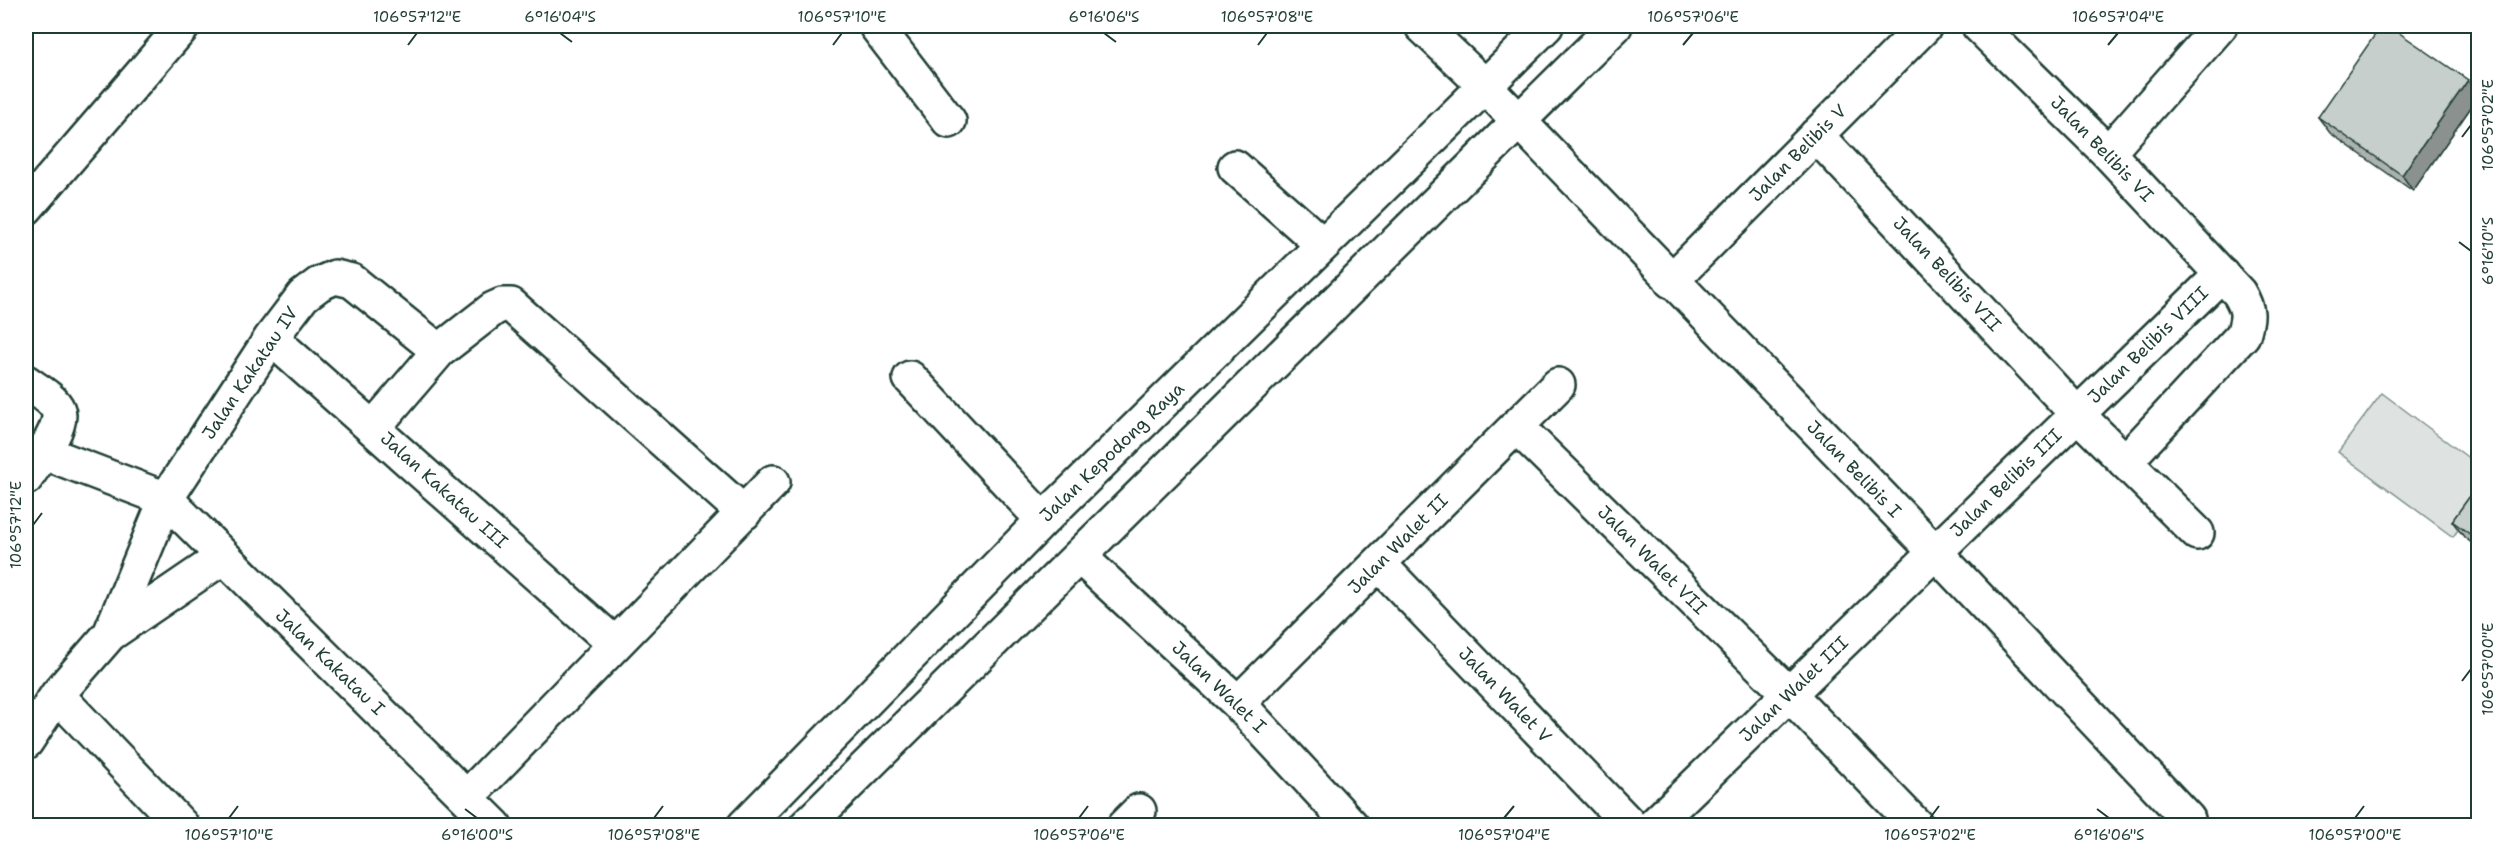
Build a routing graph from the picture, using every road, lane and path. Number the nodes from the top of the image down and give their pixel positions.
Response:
1 (183, 26) edge
2 (876, 26) edge
3 (1422, 26) edge
4 (1546, 26) edge
5 (1615, 26) edge
6 (1925, 26) edge
7 (1979, 26) edge
8 (2220, 26) edge
9 (1485, 86) junction
10 (949, 121) dead end
11 (1519, 121) junction
12 (1816, 135) junction
13 (2108, 153) junction
14 (1235, 167) dead end
15 (26, 208) edge
16 (1323, 245) junction
17 (2222, 274) junction
18 (1671, 280) junction
19 (271, 338) junction
20 (439, 351) junction
21 (910, 378) dead end
22 (26, 382) edge
23 (1558, 385) dead end
24 (2078, 414) junction
25 (1516, 426) junction
26 (374, 427) junction
27 (2125, 462) junction
28 (35, 465) edge
29 (773, 482) dead end
30 (165, 499) junction
31 (744, 513) junction
32 (1042, 520) junction
33 (2198, 533) dead end
34 (1935, 552) junction
35 (1079, 556) junction
36 (223, 557) junction
37 (1379, 564) junction
38 (110, 634) junction
39 (615, 644) junction
40 (1789, 694) junction
41 (57, 695) junction
42 (1238, 703) junction
43 (26, 742) edge
44 (467, 797) junction
45 (2189, 822) edge
46 (182, 825) edge
47 (495, 825) edge
48 (744, 825) edge
49 (807, 825) edge
50 (1352, 825) edge
51 (1631, 825) edge
52 (1653, 825) edge
53 (1917, 825) edge

1 - 15 street
2 - 10 street
3 - 9 street
4 - 9 street, Jalan Kepodong Raya
5 - 11 street
6 - 12 street, Jalan Belibis V
7 - 13 street, Jalan Belibis VI
8 - 13 street
9 - 11 street
9 - 16 street, Jalan Kepodong Raya
11 - 18 street, Jalan Belibis I
11 - 35 street
12 - 18 street, Jalan Belibis V
12 - 24 street, Jalan Belibis VII
13 - 17 street, Jalan Belibis VI
14 - 16 street
16 - 32 street, Jalan Kepodong Raya
17 - 24 street, Jalan Belibis VIII
17 - 27 street, Jalan Belibis VIII
18 - 34 street, Jalan Belibis I
19 - 20 street, Jalan Kakatau IV
19 - 26 street, Jalan Kakatau III
19 - 30 street, Jalan Kakatau IV
20 - 26 street
20 - 31 street
21 - 32 street
22 - 28 street
23 - 25 street, Jalan Walet II
24 - 27 street, Jalan Belibis VIII
24 - 34 street, Jalan Belibis III
25 - 37 street, Jalan Walet II
25 - 40 street, Jalan Walet VII
26 - 39 street, Jalan Kakatau III
27 - 33 street, Jalan Belibis VIII
28 - 30 street
29 - 31 street
30 - 36 street, Jalan Kakatau I
30 - 38 street, Jalan Kakatau IV
31 - 39 street
32 - 48 street, Jalan Kepodong Raya
34 - 40 street, Jalan Walet III
34 - 45 street, Jalan Belibis I
35 - 42 street, Jalan Walet I
35 - 49 street
36 - 38 street
36 - 44 street, Jalan Kakatau I
37 - 42 street, Jalan Walet II
37 - 51 street, Jalan Walet V
38 - 41 street
39 - 44 street
40 - 52 street, Jalan Walet III
40 - 53 street, Jalan Walet VII
41 - 43 street
41 - 46 street
42 - 50 street, Jalan Walet I
44 - 47 street, Jalan Kakatau I

